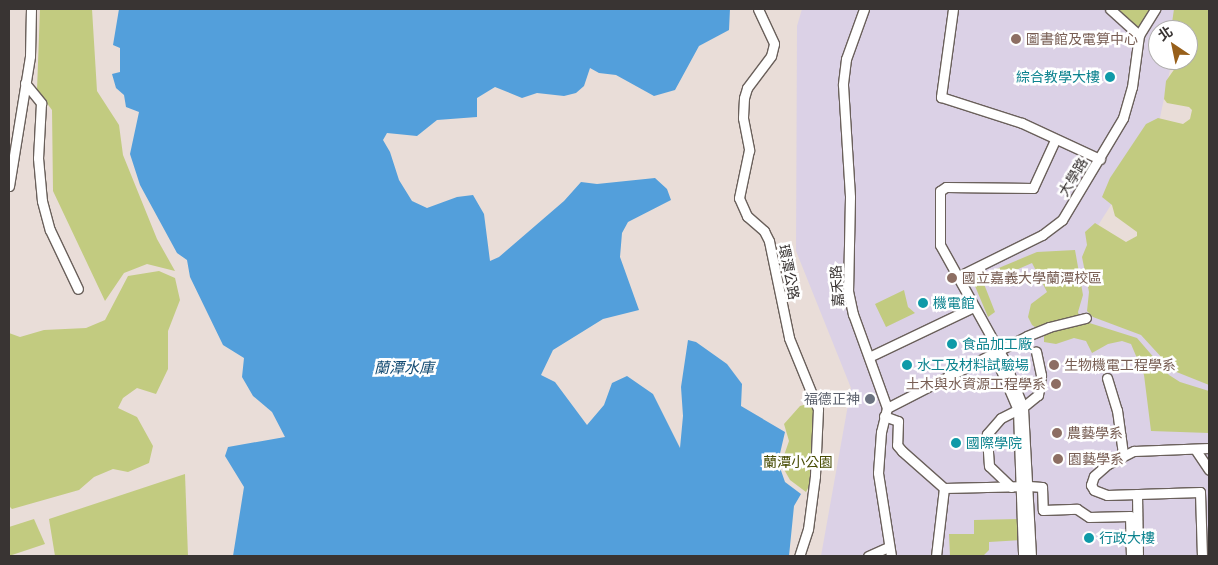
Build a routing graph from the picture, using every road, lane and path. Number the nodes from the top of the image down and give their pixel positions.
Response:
1 (31, 9) edge
2 (758, 9) edge
3 (864, 9) edge
4 (953, 9) edge
5 (1110, 9) edge
6 (1155, 9) edge
7 (1139, 34) junction
8 (25, 83) junction
9 (1055, 140) junction
10 (1100, 159) junction
11 (9, 186) edge
12 (959, 276) junction
13 (78, 289) dead end
14 (974, 307) junction
15 (1086, 318) dead end
16 (1036, 352) dead end
17 (998, 354) junction
18 (869, 357) junction
19 (1107, 378) dead end
20 (1021, 408) junction
21 (885, 412) junction
22 (1209, 448) edge
23 (1195, 449) junction
24 (1123, 454) junction
25 (1209, 470) edge
26 (1025, 486) junction
27 (1011, 487) junction
28 (944, 488) junction
29 (1136, 494) junction
30 (884, 549) junction
31 (799, 556) edge
32 (868, 556) edge
33 (890, 556) edge
34 (936, 556) edge
35 (1023, 556) edge
36 (1031, 556) edge
37 (1131, 556) edge
38 (1138, 556) edge
39 (1202, 556) edge

1 - 8 street
2 - 31 street, 環潭公路
3 - 18 street, 嘉禾路
4 - 9 street
5 - 7 street
6 - 7 street
7 - 10 street, 大學路
8 - 11 street
8 - 13 street
9 - 10 street
9 - 12 street
10 - 12 street, 大學路
12 - 14 street
14 - 17 street
14 - 18 street
15 - 17 street
16 - 20 street
17 - 20 street
17 - 21 street
18 - 21 street, 嘉禾路
19 - 24 street
20 - 26 street
20 - 27 street
21 - 28 street
21 - 30 street, 嘉禾路
22 - 23 street
23 - 24 street
23 - 25 street
24 - 29 street
26 - 27 street
26 - 35 street
26 - 36 street
26 - 37 street
27 - 28 street
28 - 34 street
29 - 38 street
29 - 39 street
30 - 32 street
30 - 33 street, 嘉禾路

